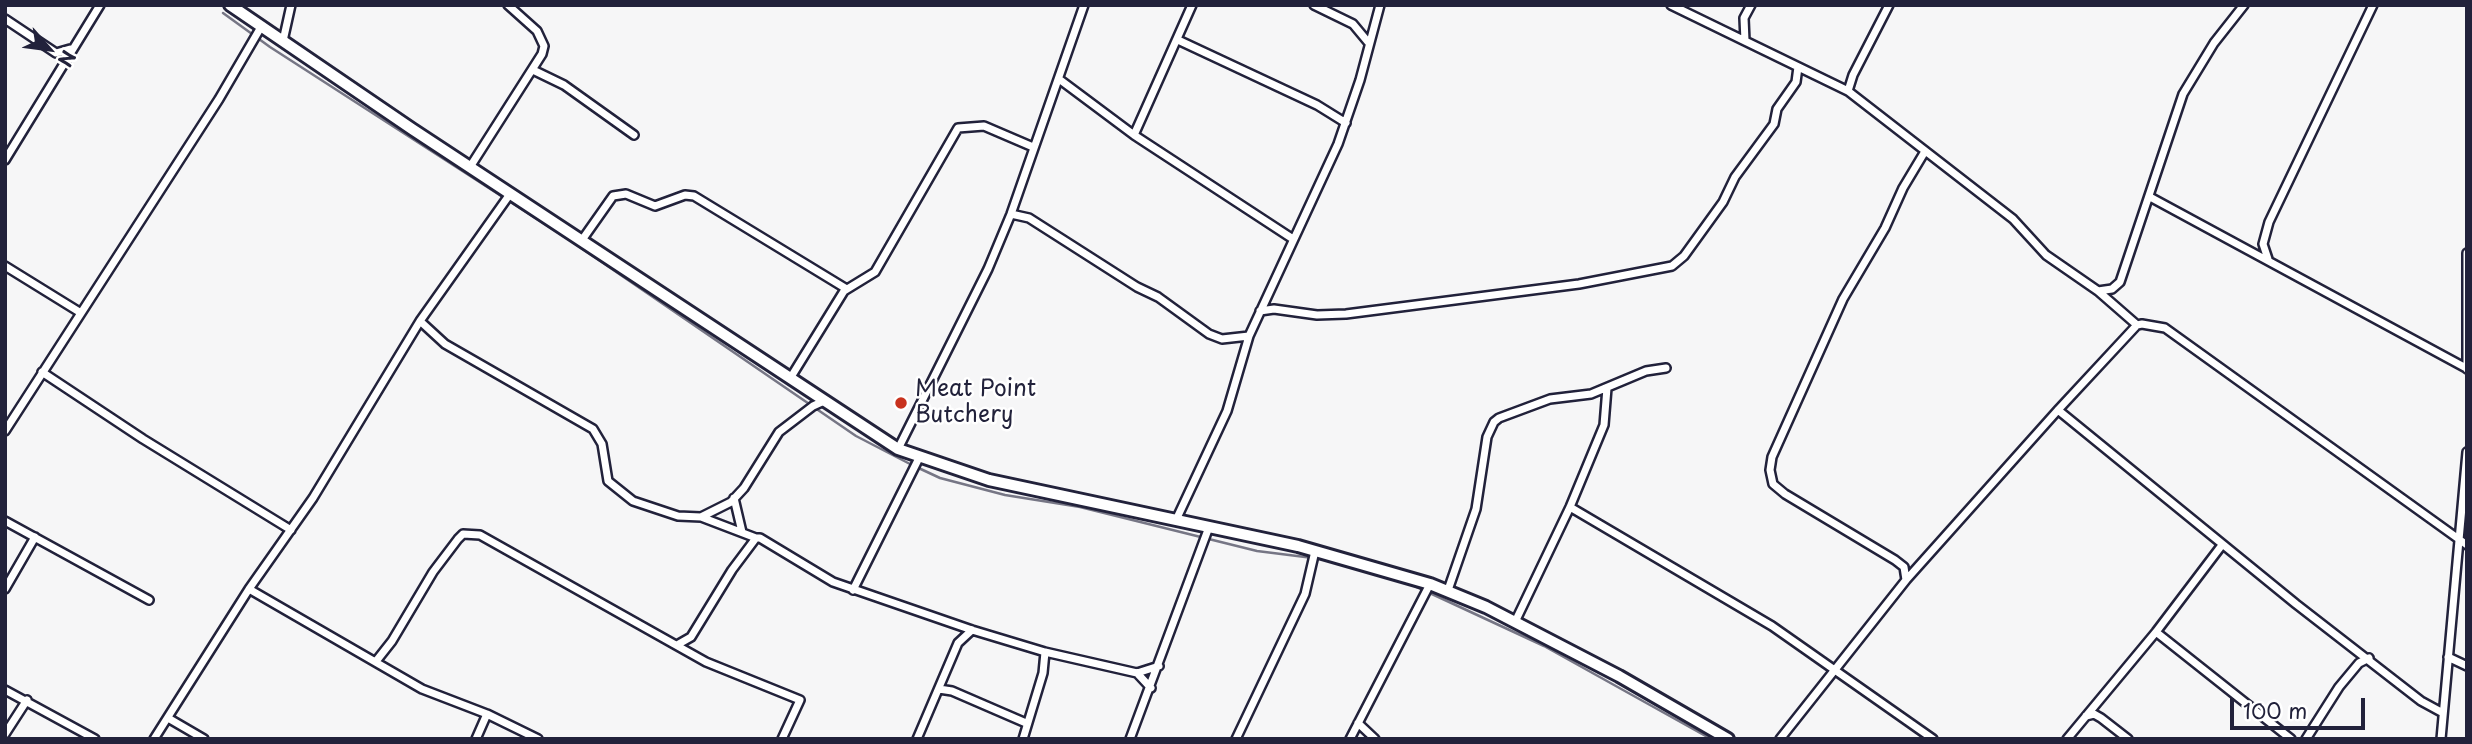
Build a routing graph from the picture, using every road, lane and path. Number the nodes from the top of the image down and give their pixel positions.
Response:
1 (100, 5) edge
2 (230, 5) edge
3 (291, 5) edge
4 (508, 5) edge
5 (1084, 5) edge
6 (1192, 5) edge
7 (1314, 5) edge
8 (1380, 5) edge
9 (1671, 5) edge
10 (1751, 5) edge
11 (1889, 5) edge
12 (2244, 5) edge
13 (2373, 5) edge
14 (5, 19) edge
15 (261, 27) junction
16 (1178, 40) junction
17 (283, 41) junction
18 (1745, 41) junction
19 (1368, 42) junction
20 (72, 48) junction
21 (1798, 67) junction
22 (533, 70) junction
23 (1815, 76) junction
24 (1059, 79) junction
25 (1796, 82) junction
26 (1848, 91) junction
27 (1346, 123) junction
28 (634, 135) dead end
29 (1134, 135) junction
30 (1034, 148) junction
31 (1924, 153) junction
32 (5, 160) edge
33 (470, 167) junction
34 (510, 194) junction
35 (2150, 197) junction
36 (1011, 214) junction
37 (1293, 239) junction
38 (582, 240) junction
39 (2467, 253) edge
40 (2268, 260) junction
41 (5, 266) edge
42 (845, 288) dead end
43 (2098, 290) junction
44 (1261, 312) junction
45 (81, 313) junction
46 (420, 321) junction
47 (2137, 325) junction
48 (1249, 336) junction
49 (1666, 368) dead end
50 (2467, 369) edge
51 (42, 372) junction
52 (791, 377) junction
53 (1607, 388) junction
54 (824, 401) junction
55 (2058, 410) junction
56 (5, 431) edge
57 (898, 449) junction
58 (2467, 452) edge
59 (919, 458) junction
60 (734, 498) junction
61 (1570, 507) junction
62 (701, 517) junction
63 (1176, 520) junction
64 (5, 521) edge
65 (1209, 527) junction
66 (291, 530) junction
67 (742, 531) junction
68 (35, 537) junction
69 (756, 538) junction
70 (2459, 541) junction
71 (2222, 545) junction
72 (2467, 545) edge
73 (1315, 551) junction
74 (1906, 580) junction
75 (1430, 584) junction
76 (5, 589) edge
77 (249, 589) junction
78 (853, 590) junction
79 (1448, 590) junction
80 (149, 600) dead end
81 (1515, 622) junction
82 (972, 630) junction
83 (2156, 632) junction
84 (677, 645) junction
85 (1045, 652) junction
86 (2448, 657) junction
87 (2369, 658) junction
88 (377, 660) junction
89 (1159, 666) junction
90 (2467, 666) edge
91 (1838, 669) junction
92 (1137, 673) junction
93 (1151, 688) junction
94 (5, 690) edge
95 (939, 690) junction
96 (27, 700) junction
97 (487, 713) junction
98 (2444, 713) junction
99 (2086, 716) junction
100 (168, 718) junction
101 (1026, 723) junction
102 (1358, 723) junction
103 (5, 734) edge
104 (95, 739) edge
105 (154, 739) edge
106 (204, 739) edge
107 (477, 739) edge
108 (538, 739) edge
109 (782, 739) edge
110 (917, 739) edge
111 (1023, 739) edge
112 (1130, 739) edge
113 (1236, 739) edge
114 (1350, 739) edge
115 (1375, 739) edge
116 (1728, 739) edge
117 (1780, 739) edge
118 (1933, 739) edge
119 (2067, 739) edge
120 (2128, 739) edge
121 (2291, 739) edge
122 (2306, 739) edge
123 (2441, 739) edge

1 - 20 street
2 - 15 main road
3 - 17 street
4 - 22 street
5 - 24 street
6 - 16 street
7 - 19 street
8 - 19 street
9 - 18 street
10 - 18 street
11 - 26 street
12 - 35 street
13 - 40 street
14 - 20 street
15 - 17 main road
15 - 45 street
16 - 27 street
16 - 29 street
17 - 33 main road
18 - 21 street
19 - 27 street
20 - 32 street
21 - 23 street
21 - 25 street
22 - 28 street
22 - 33 street
23 - 25 street
23 - 26 street
24 - 29 street
24 - 30 street
25 - 44 street
26 - 31 street
27 - 37 street
29 - 37 street
30 - 36 street
30 - 52 street
31 - 43 street
31 - 74 street
33 - 34 main road
34 - 38 main road
34 - 46 street
35 - 40 street
35 - 43 street
36 - 48 street
36 - 57 street
37 - 44 street
38 - 42 street
38 - 52 main road
39 - 50 street
40 - 50 street
41 - 45 street
43 - 47 street
44 - 48 street
45 - 51 street
46 - 62 street
46 - 66 street
47 - 55 street
47 - 70 street
48 - 63 street
49 - 53 street
51 - 56 street
51 - 66 street
52 - 54 main road
53 - 61 street
53 - 79 street
54 - 57 main road
54 - 60 street
55 - 71 street
55 - 74 street
57 - 59 main road
58 - 70 street
59 - 63 main road
59 - 78 street
60 - 62 street
60 - 67 street
61 - 81 street
61 - 91 street
62 - 67 street
63 - 65 main road
64 - 68 street
65 - 73 main road
65 - 89 street
66 - 77 street
67 - 69 street
68 - 76 street
68 - 80 street
69 - 78 street
69 - 84 street
70 - 72 street
70 - 86 street
71 - 83 street
71 - 87 street
73 - 75 main road
73 - 113 street
74 - 91 street
75 - 79 main road
75 - 102 street
77 - 88 street
77 - 100 street
78 - 82 street
79 - 81 main road
81 - 116 main road
82 - 85 street
82 - 95 street
83 - 99 street
83 - 121 street
84 - 88 street
84 - 109 street
85 - 92 street
85 - 101 street
86 - 90 street
86 - 98 street
87 - 98 street
87 - 122 street
88 - 97 street
89 - 92 street
89 - 93 street
91 - 117 street
91 - 118 street
92 - 93 street
93 - 112 street
94 - 96 street
95 - 101 street
95 - 110 street
96 - 103 street
96 - 104 street
97 - 107 street
97 - 108 street
98 - 123 street
99 - 119 street
99 - 120 street
100 - 105 street
100 - 106 street
101 - 111 street
102 - 114 street
102 - 115 street

